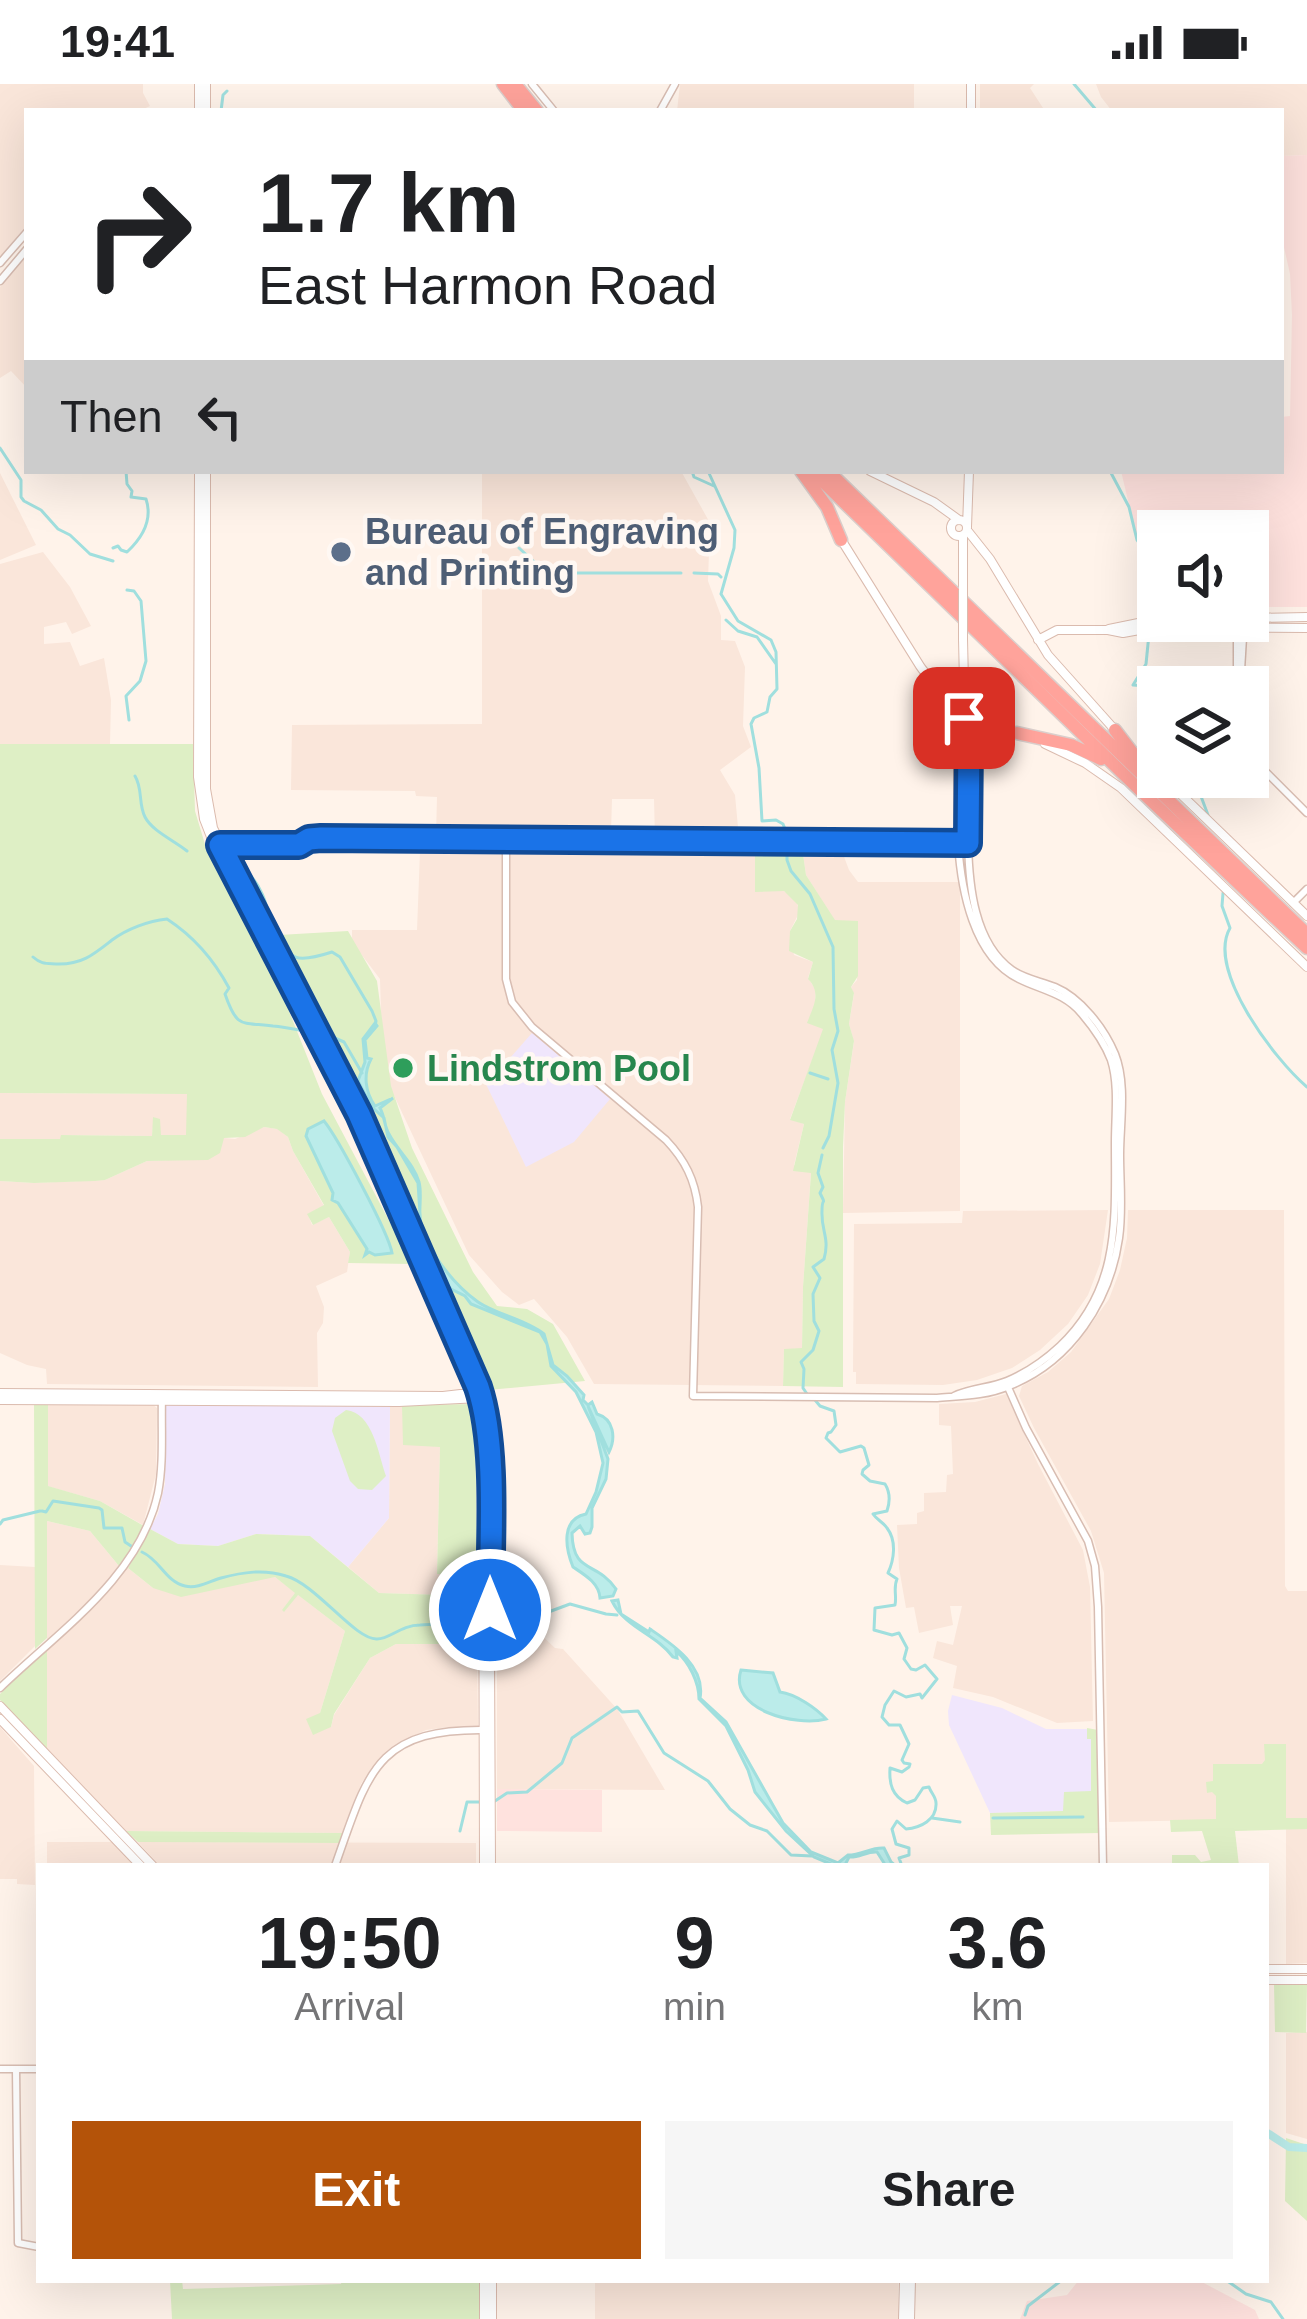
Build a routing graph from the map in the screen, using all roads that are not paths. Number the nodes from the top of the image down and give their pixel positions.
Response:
1 (503, 84) edge
2 (515, 84) edge
3 (532, 84) edge
4 (522, 108) edge
5 (535, 108) edge
6 (552, 108) edge
7 (24, 235) edge
8 (24, 253) edge
9 (0, 263) edge
10 (0, 281) edge
11 (202, 474) edge
12 (803, 474) edge
13 (815, 474) edge
14 (831, 474) edge
15 (876, 474) edge
16 (969, 474) edge
17 (960, 527) junction
18 (841, 540) joint
19 (1307, 617) edge
20 (1269, 622) edge
21 (1137, 624) edge
22 (1269, 626) edge
23 (1307, 628) edge
24 (1108, 630) junction
25 (1137, 630) edge
26 (1038, 640) junction
27 (962, 709) junction
28 (1115, 730) junction
29 (1017, 733) junction
30 (1137, 751) edge
31 (1269, 774) edge
32 (1137, 787) edge
33 (1137, 788) edge
34 (1148, 798) edge
35 (1180, 798) edge
36 (1307, 813) edge
37 (1198, 821) junction
38 (958, 822) junction
39 (506, 840) junction
40 (215, 842) junction
41 (937, 843) junction
42 (963, 843) junction
43 (1307, 889) edge
44 (1293, 903) junction
45 (1307, 916) edge
46 (1307, 934) edge
47 (1307, 948) edge
48 (1307, 967) edge
49 (424, 1269) junction
50 (465, 1371) junction
51 (1007, 1384) junction
52 (0, 1396) edge
53 (443, 1396) junction
54 (478, 1396) junction
55 (162, 1397) junction
56 (242, 1398) junction
57 (338, 1398) junction
58 (483, 1517) junction
59 (489, 1552) junction
60 (486, 1594) junction
61 (0, 1688) edge
62 (0, 1706) edge
63 (0, 1719) edge
64 (487, 1730) junction
65 (138, 1863) edge
66 (150, 1863) edge
67 (336, 1863) edge
68 (487, 1863) edge
69 (1106, 1863) edge
70 (1269, 1969) edge
71 (1306, 1975) edge
72 (1269, 1981) edge
73 (0, 2069) edge
74 (16, 2069) junction
75 (36, 2069) edge
76 (36, 2246) edge
77 (488, 2283) edge
78 (908, 2283) edge
79 (488, 2319) edge
80 (907, 2319) edge

1 - 4 highway
2 - 5 highway
3 - 6 street
7 - 9 street
8 - 10 street
11 - 40 main road
12 - 18 highway
13 - 32 highway
14 - 37 highway
15 - 17 main road
16 - 17 main road
17 - 26 main road
17 - 27 main road, bridge
18 - 27 main road
19 - 20 main road
21 - 24 main road
22 - 23 main road
24 - 25 main road
24 - 26 main road
26 - 28 main road
27 - 29 main road
27 - 38 main road
27 - 42 main road
28 - 30 main road
28 - 37 highway
29 - 33 highway
29 - 48 main road
31 - 36 street
34 - 47 highway
35 - 37 main road
37 - 44 main road
37 - 46 highway
38 - 41 main road
38 - 42 main road
39 - 40 main road
39 - 41 main road
39 - 51 street
40 - 49 main road
41 - 42 main road
42 - 51 street
43 - 44 street
44 - 45 main road
49 - 50 main road
49 - 54 main road
50 - 53 main road
50 - 54 main road
51 - 69 street
52 - 55 main road
53 - 54 main road
53 - 57 main road
54 - 57 main road
54 - 58 main road
54 - 59 main road
55 - 56 main road
55 - 61 street
56 - 57 main road
56 - 57 main road
58 - 59 main road
58 - 60 main road
59 - 60 main road
60 - 64 main road
62 - 66 main road
63 - 65 main road
64 - 67 street
64 - 68 main road
70 - 71 main road
71 - 72 main road
73 - 74 street
74 - 75 street
74 - 76 street
77 - 79 main road
78 - 80 main road

